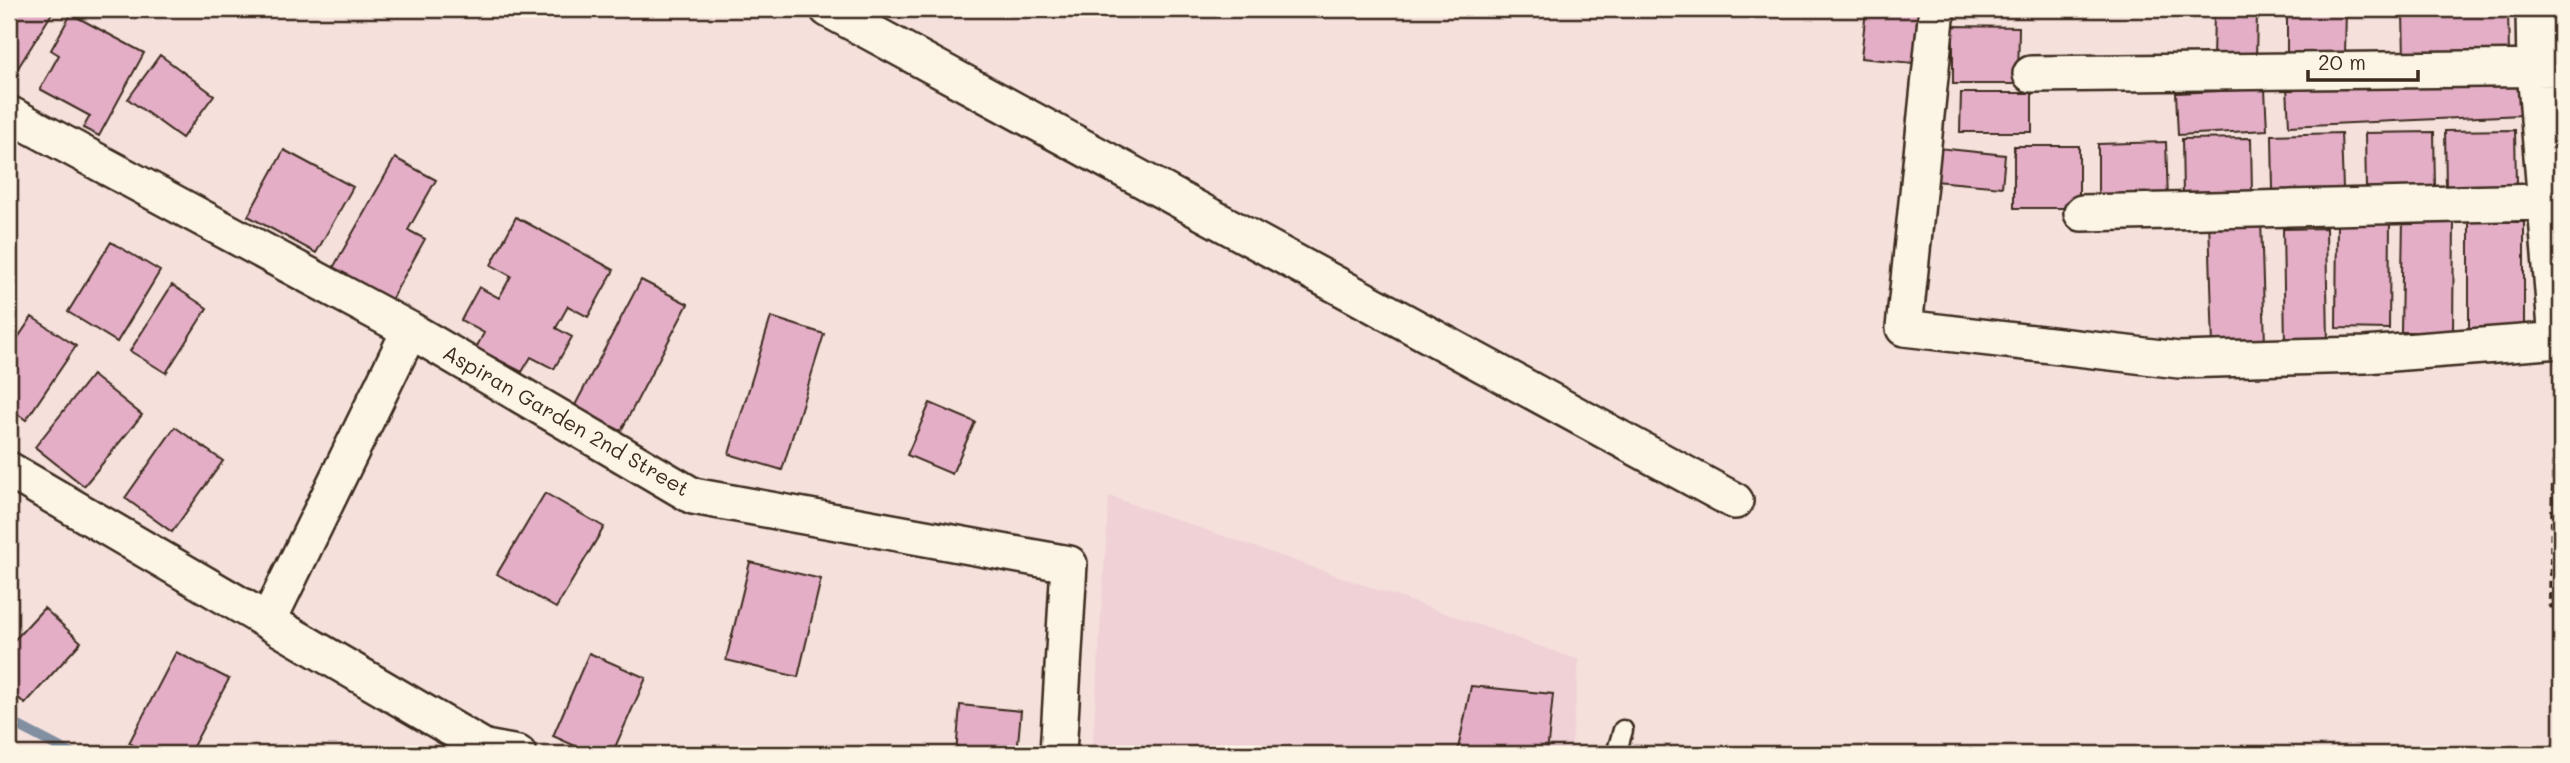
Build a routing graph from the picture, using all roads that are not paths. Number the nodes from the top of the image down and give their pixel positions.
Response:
1 (828, 9) edge
2 (1937, 9) edge
3 (2534, 9) edge
4 (2548, 69) edge
5 (2031, 74) dead end
6 (9, 114) edge
7 (2544, 202) junction
8 (2082, 213) dead end
9 (410, 330) junction
10 (2559, 340) edge
11 (9, 470) edge
12 (1735, 501) dead end
13 (268, 621) junction
14 (1623, 730) dead end
15 (518, 754) edge
16 (1058, 754) edge
17 (1616, 754) edge

1 - 12 street
2 - 10 street
3 - 4 street
4 - 5 street
4 - 7 street
6 - 9 street, Aspiran Garden 2nd Street
7 - 8 street
7 - 10 street
9 - 13 street
9 - 16 street, Aspiran Garden 2nd Street
11 - 13 street
13 - 15 street
14 - 17 lane

